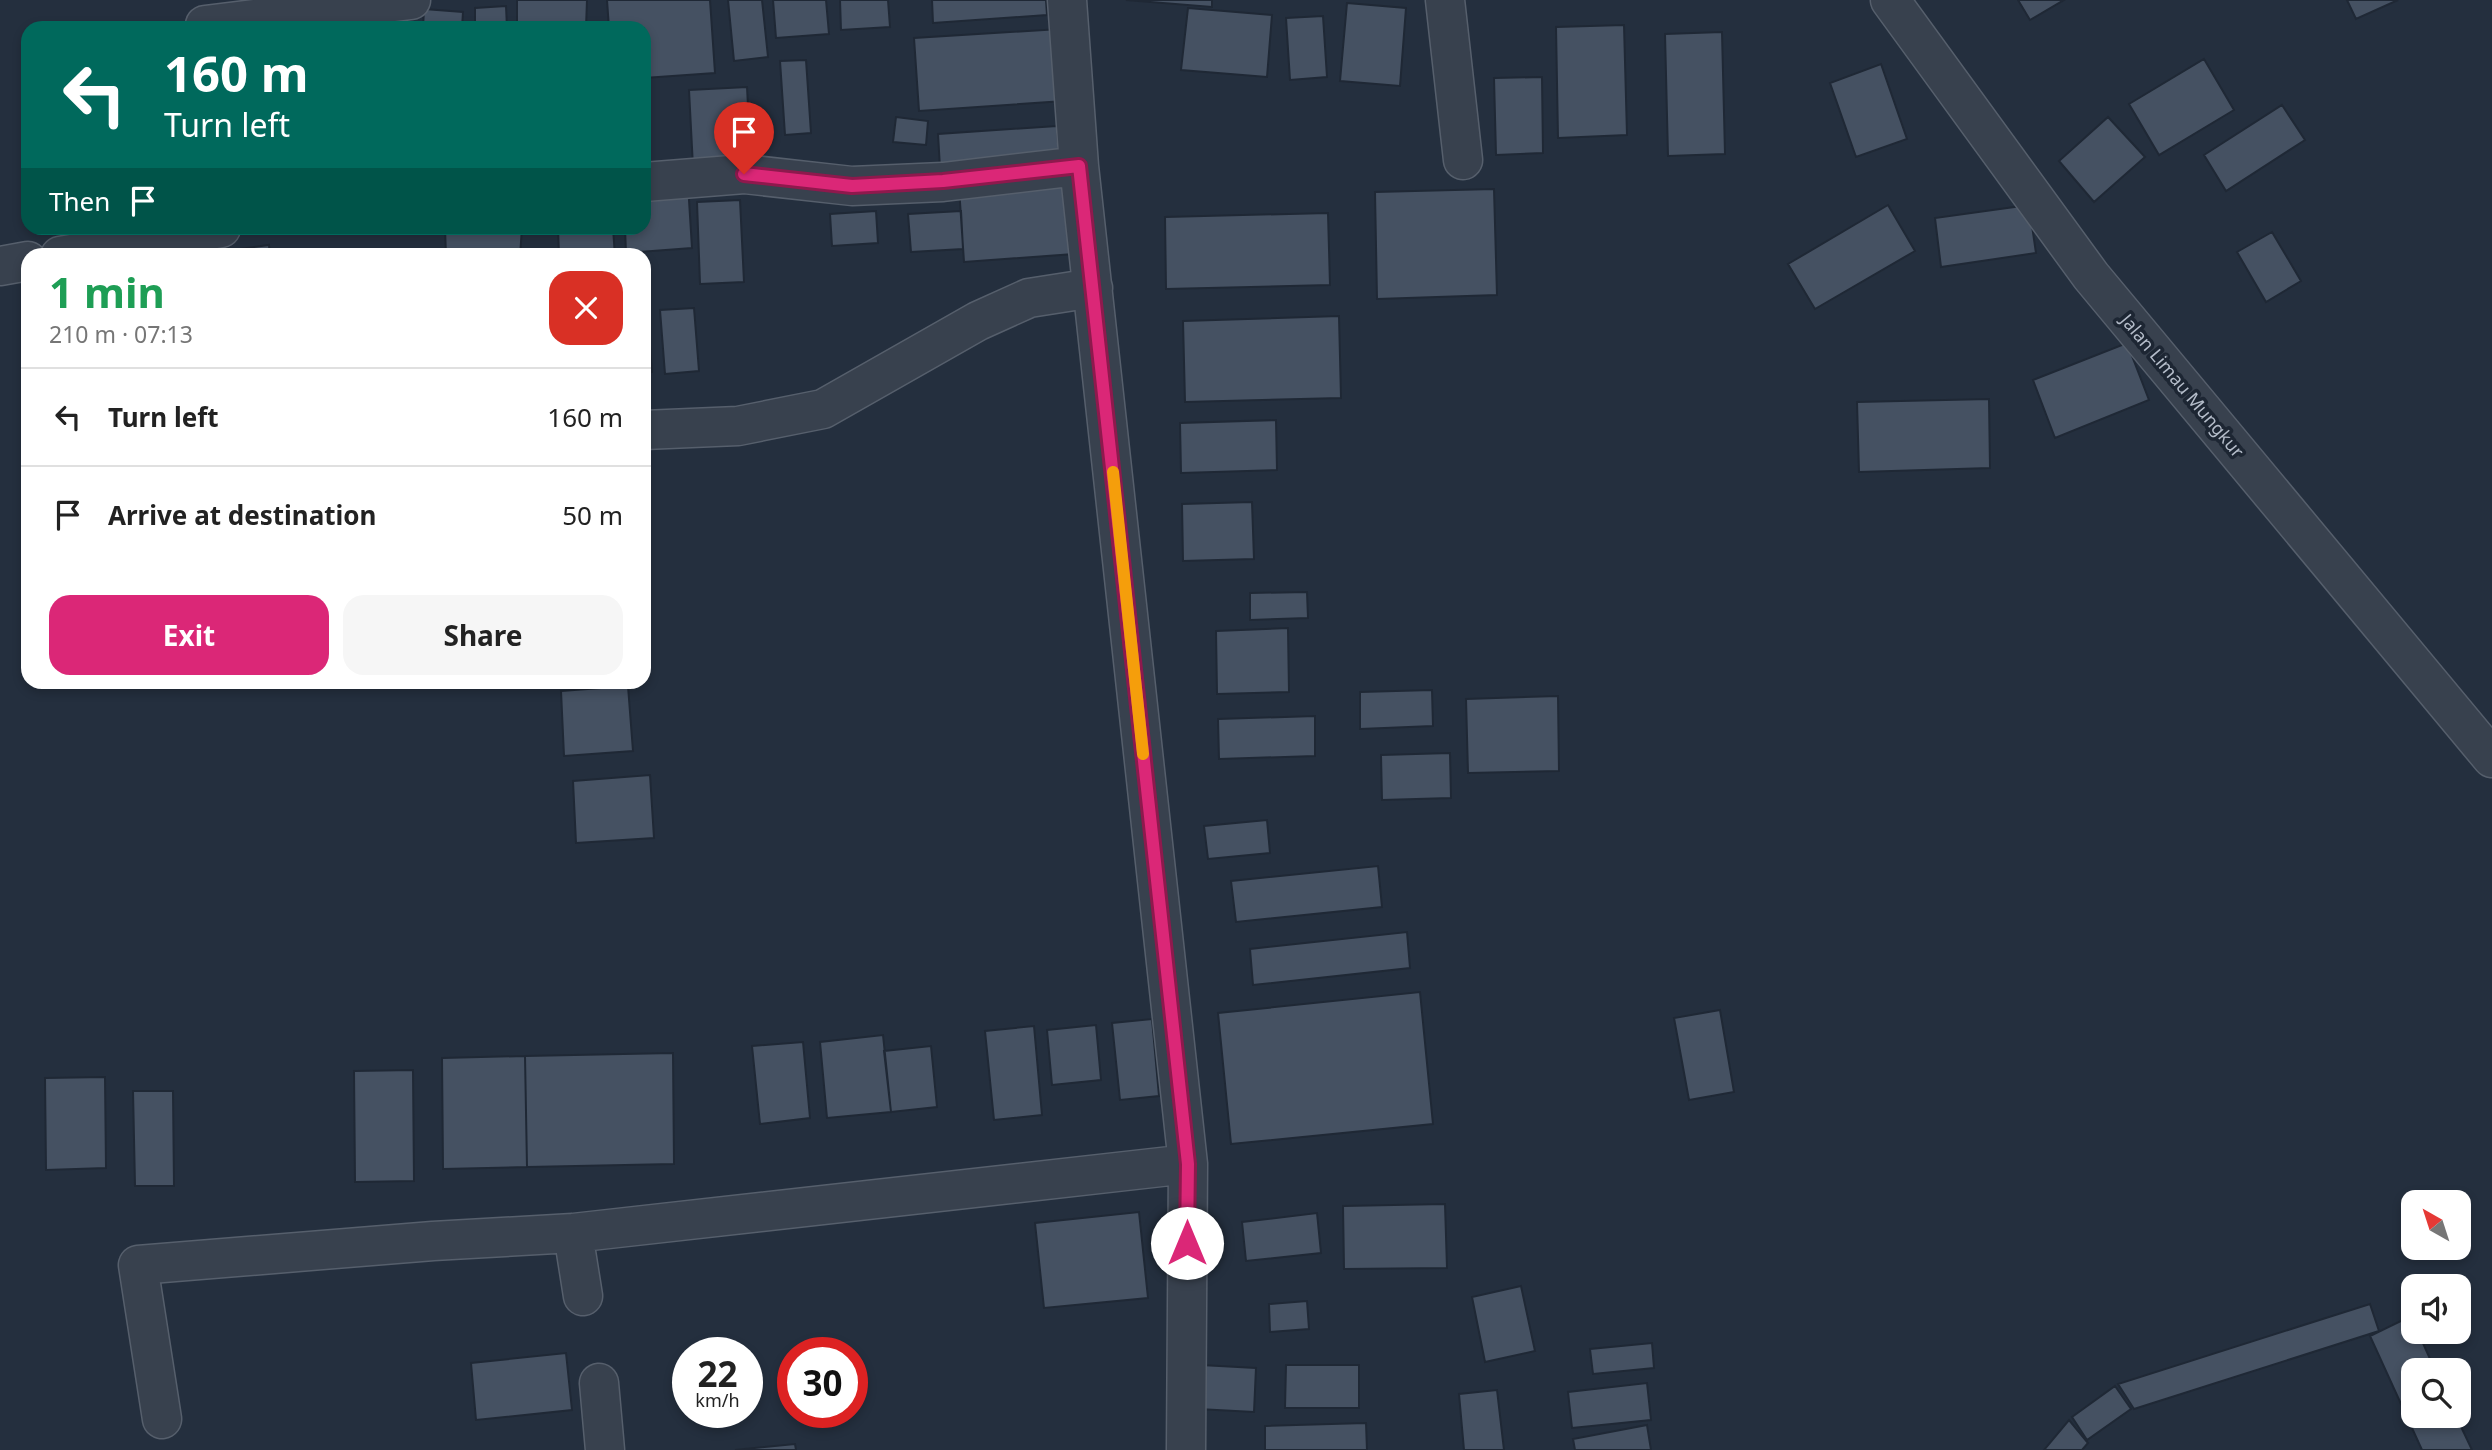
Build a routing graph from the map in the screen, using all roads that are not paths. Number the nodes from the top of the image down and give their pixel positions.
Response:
1 (411, 0) edge
2 (1067, 0) edge
3 (1445, 0) edge
4 (1890, 0) edge
5 (238, 21) edge
6 (1463, 160) dead end
7 (1079, 166) junction
8 (651, 181) edge
9 (181, 235) edge
10 (106, 248) edge
11 (21, 262) edge
12 (0, 266) edge
13 (1093, 288) junction
14 (651, 430) edge
15 (2492, 758) edge
16 (1188, 1164) junction
17 (573, 1233) junction
18 (583, 1296) dead end
19 (599, 1383) dead end
20 (162, 1419) dead end
21 (605, 1450) edge
22 (1186, 1450) edge

1 - 5 street
2 - 7 street
3 - 6 street
4 - 15 street, Jalan Limau Mungkur
7 - 8 street
7 - 13 street
9 - 10 street
11 - 12 street
13 - 14 street
13 - 16 street
16 - 17 street
16 - 22 street
17 - 18 street
17 - 20 street
19 - 21 street

